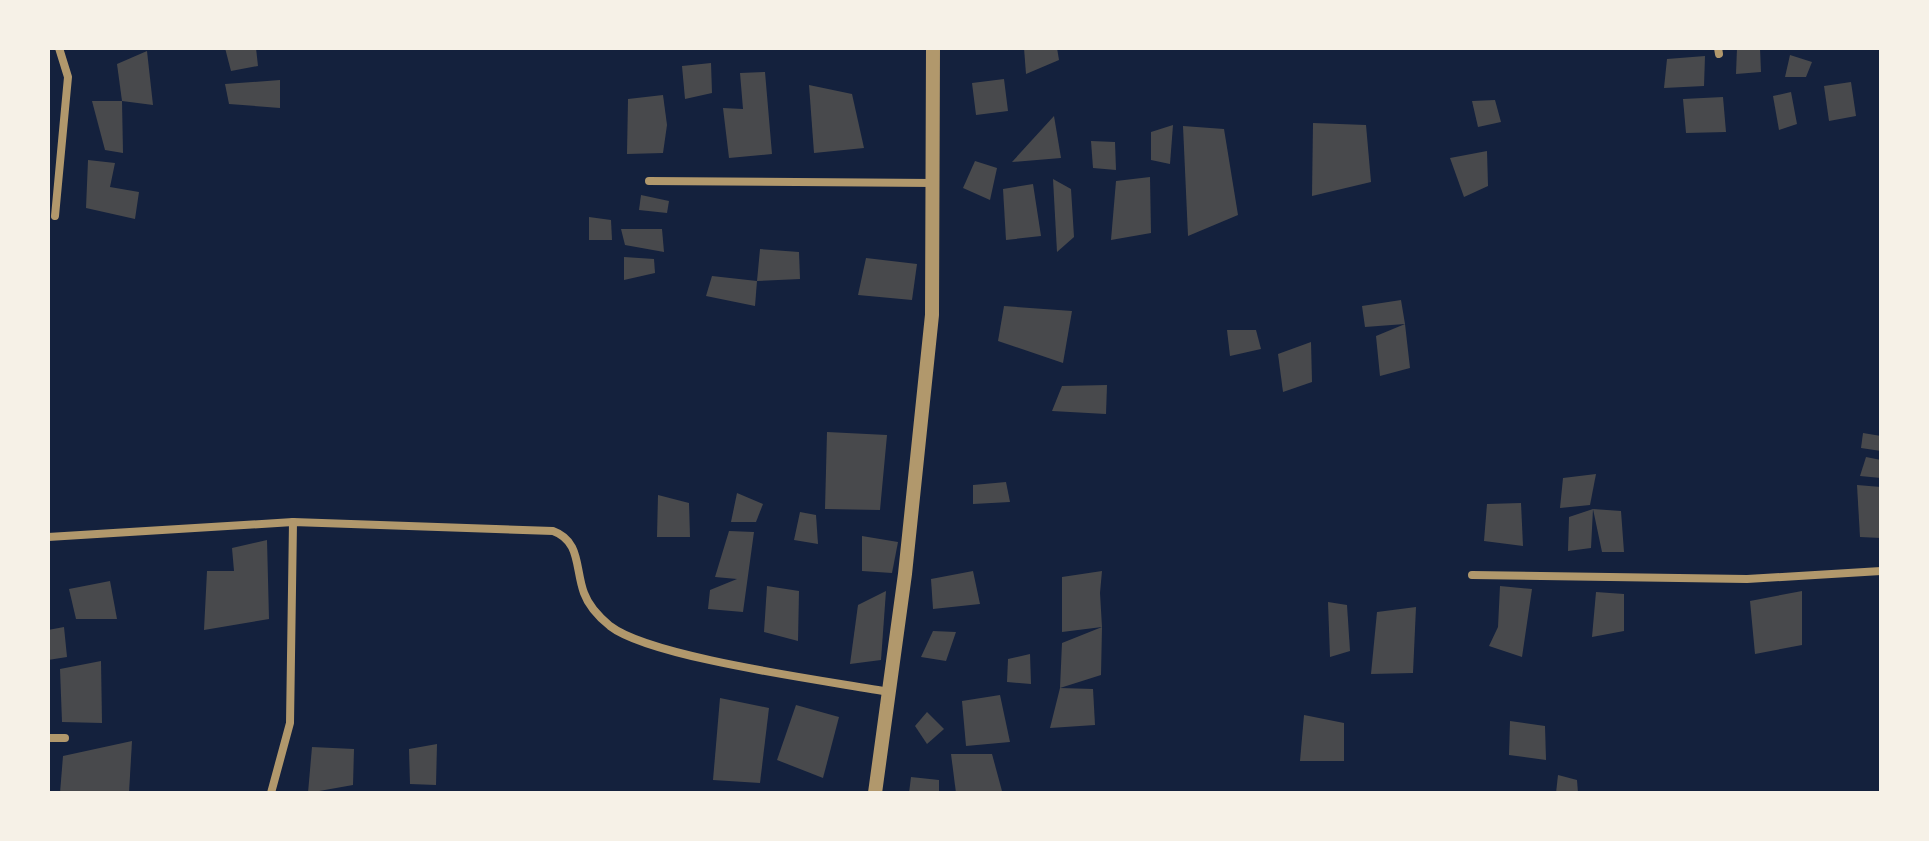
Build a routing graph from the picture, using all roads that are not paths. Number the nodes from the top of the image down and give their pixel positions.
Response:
1 (59, 48) edge
2 (933, 48) edge
3 (649, 181) dead end
4 (935, 183) junction
5 (55, 216) dead end
6 (293, 522) junction
7 (48, 537) edge
8 (1881, 571) edge
9 (1472, 575) dead end
10 (889, 692) junction
11 (48, 738) edge
12 (65, 738) dead end
13 (271, 793) edge
14 (875, 793) edge

1 - 5 street
2 - 4 street
3 - 4 street
4 - 10 street
6 - 7 street
6 - 10 street
6 - 13 street
8 - 9 street
10 - 14 street
11 - 12 street

